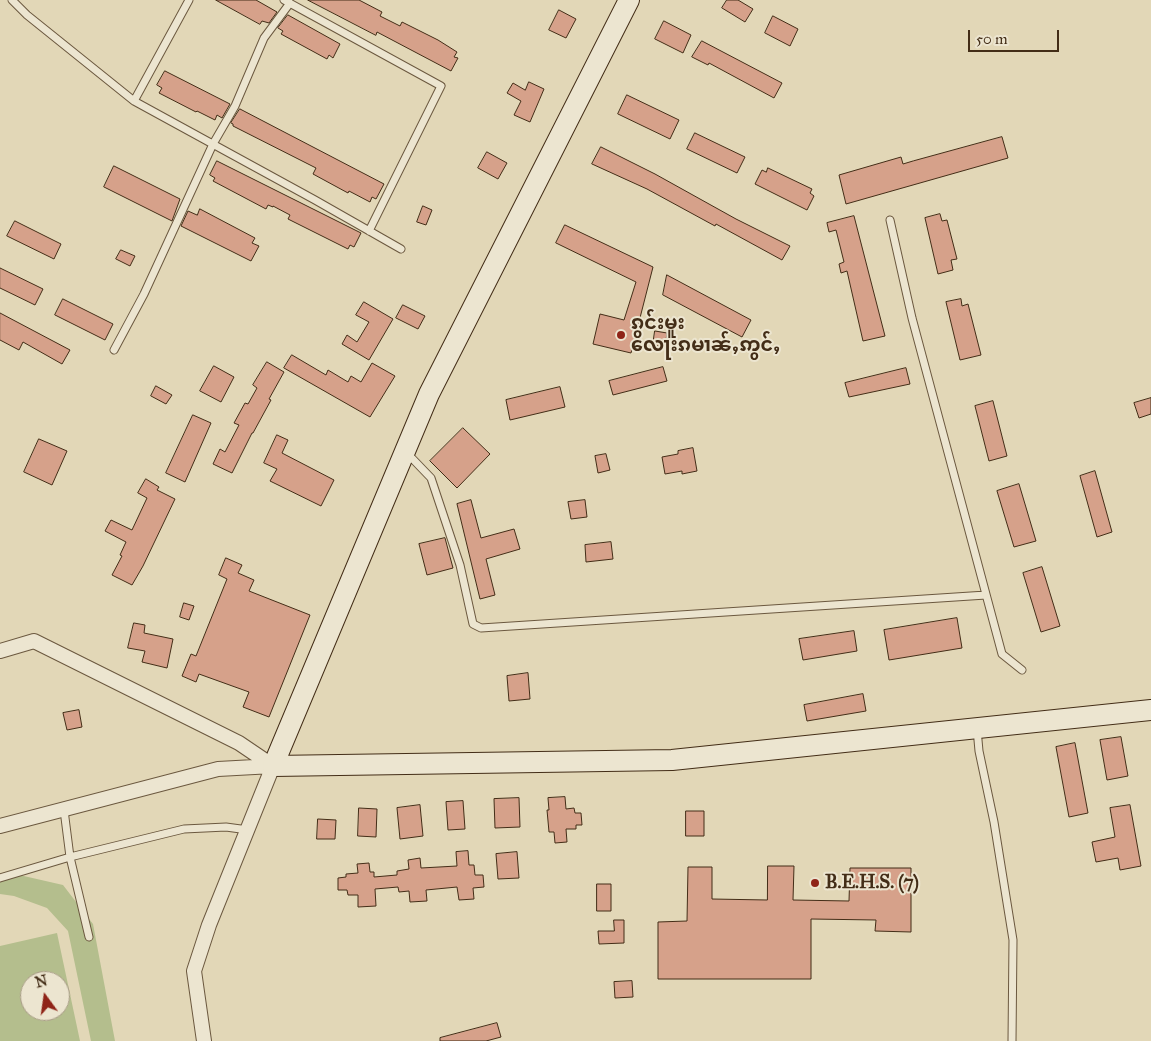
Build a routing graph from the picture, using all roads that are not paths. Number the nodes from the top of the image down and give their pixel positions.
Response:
1 (12, 0) edge
2 (189, 0) edge
3 (629, 0) edge
4 (287, 2) edge
5 (134, 101) junction
6 (213, 144) junction
7 (890, 220) dead end
8 (369, 231) junction
9 (402, 249) dead end
10 (114, 350) dead end
11 (405, 451) junction
12 (986, 594) junction
13 (0, 651) edge
14 (1022, 670) dead end
15 (1151, 710) edge
16 (977, 728) junction
17 (273, 766) junction
18 (64, 810) junction
19 (0, 826) edge
20 (248, 830) junction
21 (70, 857) junction
22 (0, 878) edge
23 (89, 937) dead end
24 (204, 1041) edge
25 (1012, 1041) edge

1 - 5 lane
2 - 5 lane
3 - 11 street
4 - 6 lane
4 - 8 lane
5 - 6 lane
6 - 8 lane
6 - 10 lane
7 - 12 lane
8 - 9 lane
11 - 12 lane
11 - 17 street
12 - 14 lane
13 - 17 street
15 - 16 street
16 - 17 street
16 - 25 lane
17 - 18 street
17 - 20 street
18 - 19 street
18 - 21 lane
20 - 21 lane
20 - 24 street
21 - 22 lane
21 - 23 lane

